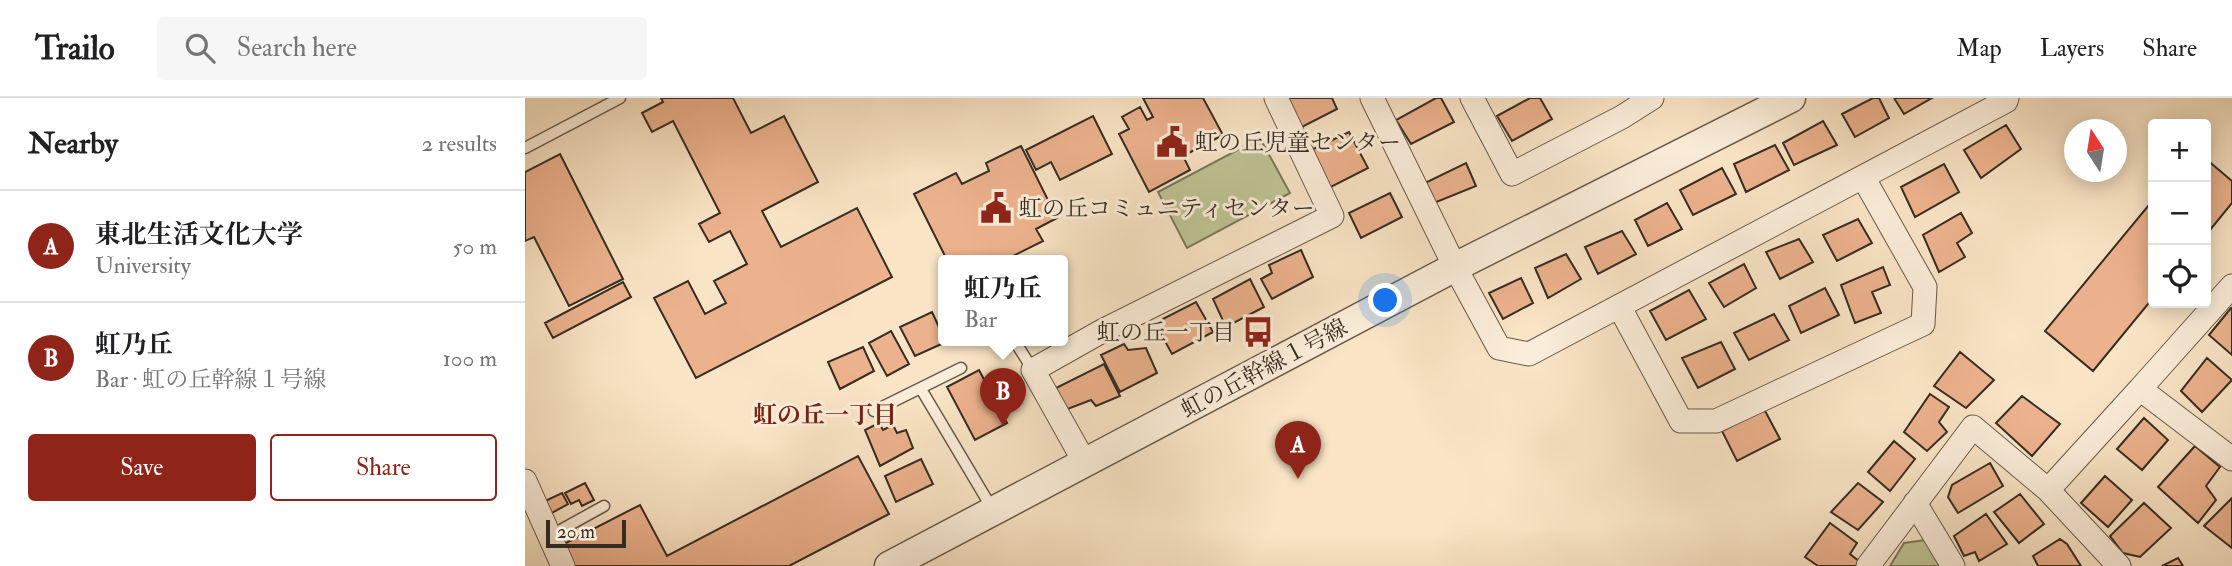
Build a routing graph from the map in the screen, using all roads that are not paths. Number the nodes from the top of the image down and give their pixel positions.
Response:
1 (620, 98) edge
2 (1276, 98) edge
3 (1372, 98) edge
4 (1472, 98) edge
5 (1652, 98) edge
6 (1791, 98) edge
7 (2007, 98) edge
8 (525, 148) edge
9 (1863, 177) junction
10 (1455, 267) junction
11 (2232, 286) edge
12 (1619, 306) junction
13 (1018, 346) edge
14 (961, 368) dead end
15 (1033, 370) junction
16 (921, 389) junction
17 (2140, 389) junction
18 (874, 411) dead end
19 (2232, 459) edge
20 (1085, 463) junction
21 (525, 481) edge
22 (2048, 490) junction
23 (1915, 503) junction
24 (604, 506) dead end
25 (994, 512) junction
26 (548, 537) junction
27 (563, 566) edge
28 (890, 566) edge
29 (1868, 566) edge
30 (1952, 566) edge
31 (2119, 566) edge

1 - 8 lane
2 - 15 street
3 - 10 street
4 - 5 street
6 - 10 street, 虹の丘幹線１号線
7 - 9 street
9 - 12 street
9 - 12 street
10 - 12 street
10 - 20 street, 虹の丘幹線１号線
11 - 17 street
13 - 15 lane
14 - 16 lane
15 - 20 street
16 - 18 lane
16 - 25 lane
17 - 19 street
17 - 22 street
20 - 25 street, 虹の丘幹線１号線
21 - 26 street
22 - 23 street
22 - 31 street
23 - 29 street
23 - 30 street
24 - 26 lane
25 - 28 street, 虹の丘幹線１号線
26 - 27 street

